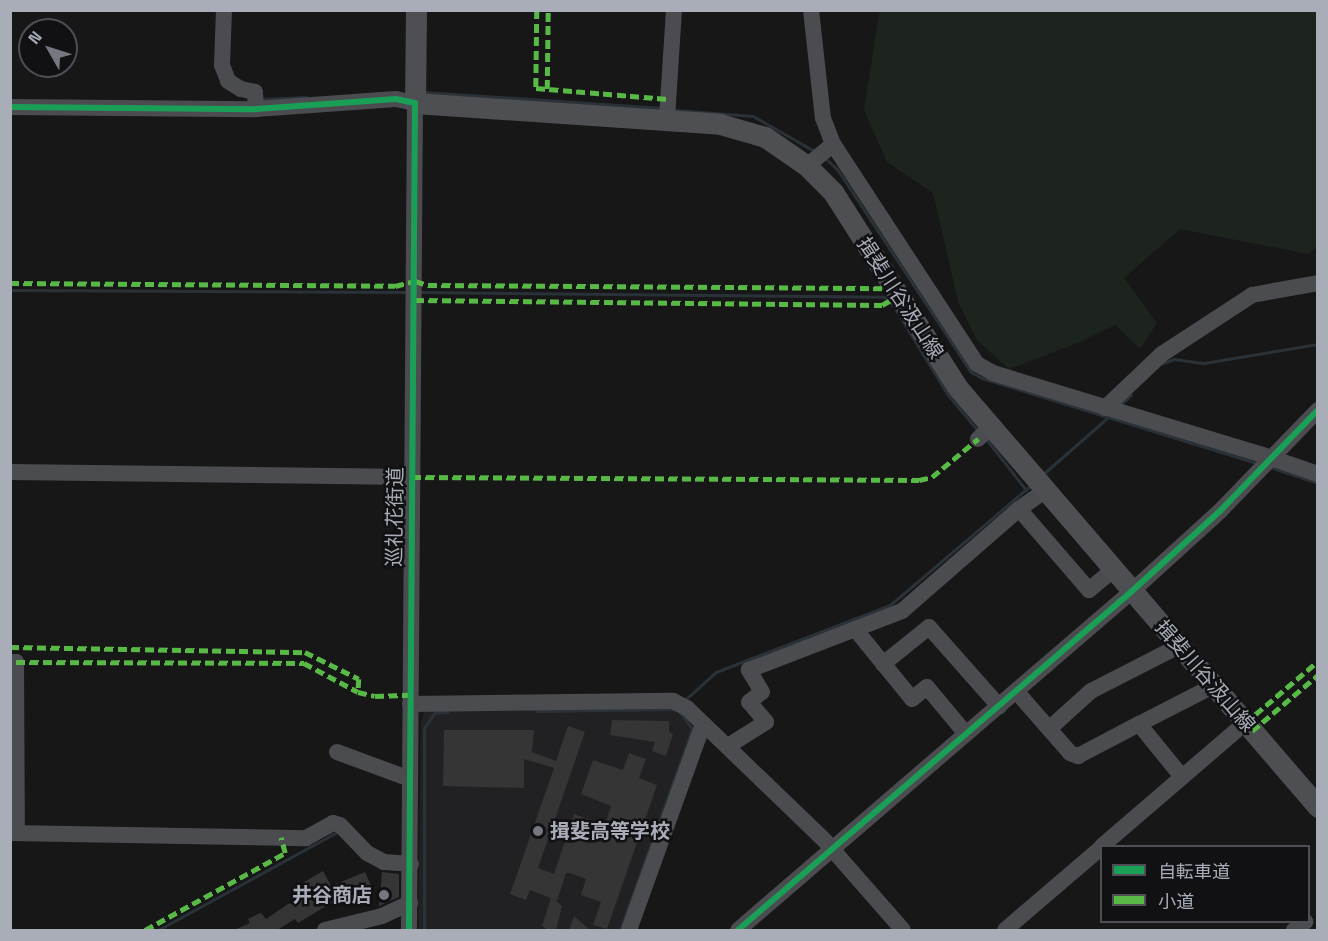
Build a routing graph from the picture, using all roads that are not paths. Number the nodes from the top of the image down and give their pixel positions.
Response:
1 (224, 10) edge
2 (416, 10) edge
3 (674, 10) edge
4 (811, 10) edge
5 (415, 103) junction
6 (10, 107) edge
7 (256, 109) junction
8 (667, 118) junction
9 (833, 144) junction
10 (807, 166) junction
11 (1317, 283) edge
12 (1105, 408) junction
13 (1317, 410) edge
14 (1270, 457) junction
15 (10, 472) edge
16 (1317, 474) edge
17 (412, 477) junction
18 (1045, 491) junction
19 (1019, 509) junction
20 (1113, 570) junction
21 (1131, 592) junction
22 (855, 629) junction
23 (1179, 646) junction
24 (10, 662) edge
25 (883, 664) junction
26 (1214, 687) junction
27 (1016, 691) junction
28 (410, 704) junction
29 (999, 706) junction
30 (703, 724) junction
31 (1139, 724) junction
32 (1249, 727) junction
33 (1050, 728) junction
34 (966, 734) junction
35 (728, 746) junction
36 (337, 752) dead end
37 (1182, 777) junction
38 (410, 779) junction
39 (1317, 807) edge
40 (14, 833) edge
41 (1104, 845) edge
42 (1120, 845) edge
43 (832, 849) junction
44 (1100, 849) edge
45 (1100, 862) edge
46 (411, 864) junction
47 (410, 903) junction
48 (331, 929) edge
49 (409, 930) edge
50 (628, 930) edge
51 (738, 930) edge
52 (903, 930) edge
53 (1005, 930) edge
54 (1022, 930) edge

1 - 7 street
2 - 5 main road
3 - 8 street
4 - 9 street
5 - 7 street
5 - 8 main road, 揖斐川谷汲山線
5 - 17 street, 巡礼花街道
6 - 7 street
8 - 10 main road, 揖斐川谷汲山線
9 - 10 street
9 - 12 street
10 - 18 main road, 揖斐川谷汲山線
11 - 12 street
12 - 14 street
13 - 14 street
14 - 16 street
14 - 21 street
15 - 17 street
17 - 28 street, 巡礼花街道
18 - 19 street
18 - 20 main road, 揖斐川谷汲山線
19 - 20 street
19 - 22 street
20 - 21 main road, 揖斐川谷汲山線
21 - 23 main road, 揖斐川谷汲山線
21 - 27 street
22 - 25 street
22 - 35 street
23 - 26 main road, 揖斐川谷汲山線
23 - 33 street
24 - 40 street
25 - 29 street
25 - 34 street
26 - 31 street
26 - 32 main road, 揖斐川谷汲山線
27 - 29 street
27 - 33 street
28 - 30 street
28 - 38 street, 巡礼花街道
29 - 34 street
30 - 35 street
30 - 50 street
31 - 33 street
31 - 37 street
32 - 37 street
32 - 39 main road, 揖斐川谷汲山線
32 - 42 street
34 - 43 street
35 - 43 street
36 - 38 street
37 - 41 street
38 - 46 street, 巡礼花街道
40 - 46 street
43 - 51 street
43 - 52 street
44 - 53 street
45 - 54 street
46 - 47 street, 巡礼花街道
47 - 48 street
47 - 49 street, 巡礼花街道

